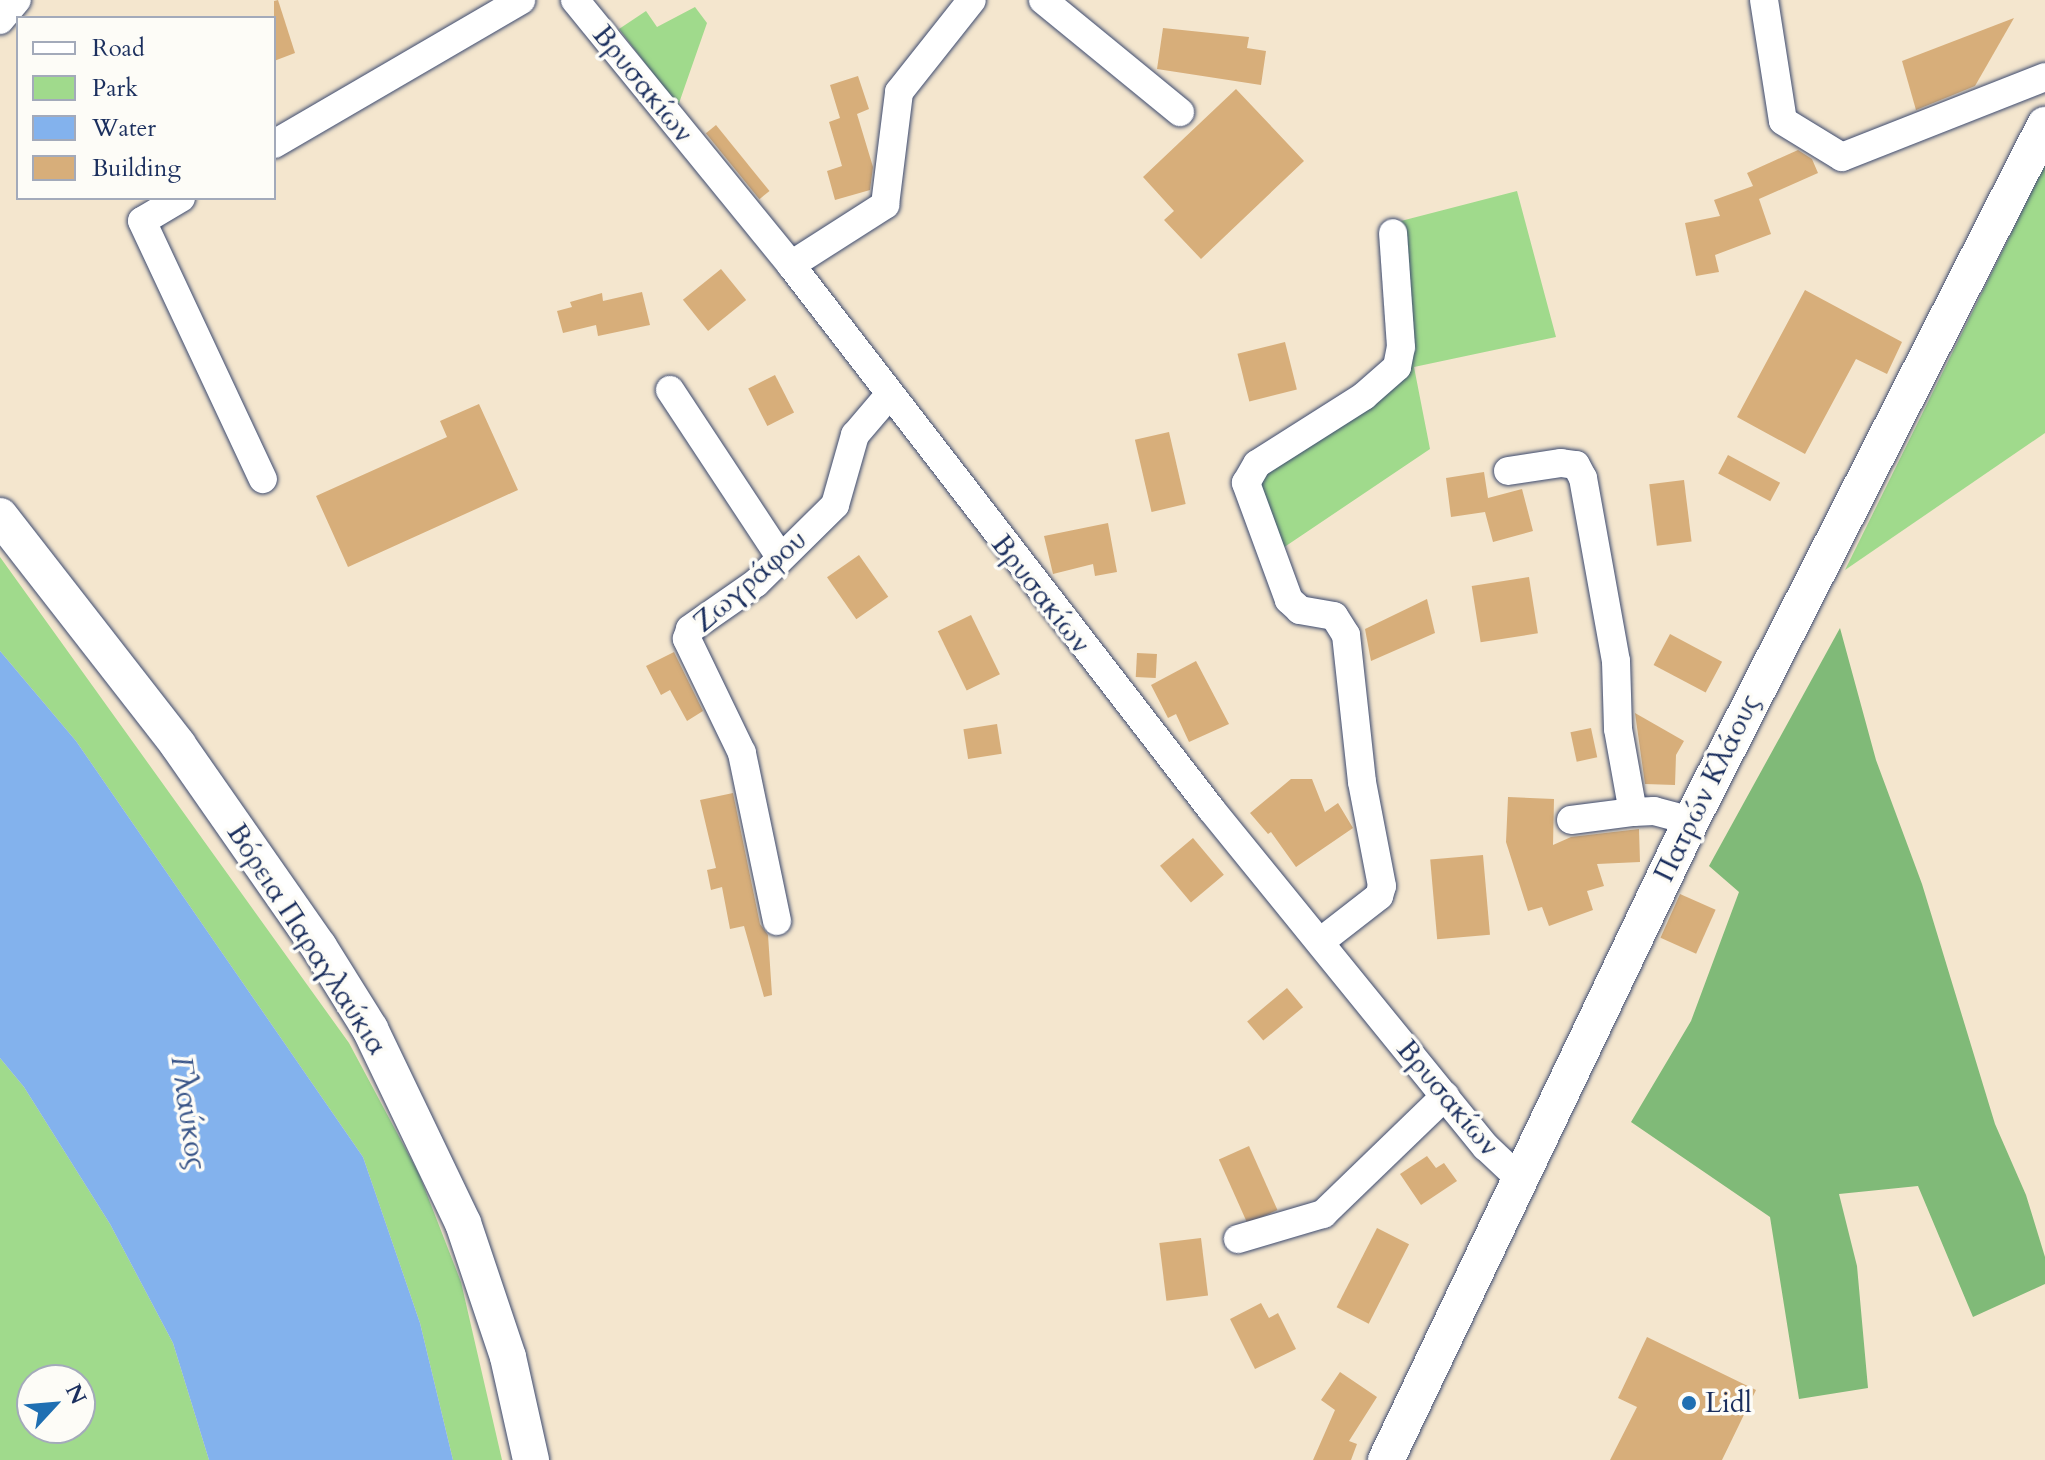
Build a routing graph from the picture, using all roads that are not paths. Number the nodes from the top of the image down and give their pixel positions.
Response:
1 (17, 0) edge
2 (521, 0) edge
3 (575, 0) edge
4 (972, 0) edge
5 (1043, 0) edge
6 (1764, 0) edge
7 (0, 20) edge
8 (2045, 77) edge
9 (1180, 112) dead end
10 (2045, 125) edge
11 (276, 143) edge
12 (178, 200) edge
13 (1393, 233) dead end
14 (791, 265) junction
15 (670, 390) dead end
16 (890, 394) junction
17 (1508, 471) dead end
18 (263, 479) dead end
19 (0, 516) edge
20 (780, 557) junction
21 (1633, 812) junction
22 (1571, 820) dead end
23 (1691, 821) junction
24 (777, 921) dead end
25 (1320, 942) junction
26 (1445, 1096) junction
27 (1520, 1179) junction
28 (1238, 1239) dead end
29 (531, 1460) edge
30 (1386, 1460) edge

1 - 7 street
2 - 11 street
3 - 14 street, Βρυσακίων
4 - 14 street
5 - 9 street
6 - 8 street
10 - 23 main road, Πατρών Κλάους
12 - 18 street
13 - 25 street
14 - 16 street, Βρυσακίων
15 - 20 street
16 - 20 street, Ζωγράφου
16 - 25 street, Βρυσακίων
17 - 21 street
19 - 29 main road, Βόρεια Παραγλαύκια
20 - 24 street, Ζωγράφου
21 - 22 street
21 - 23 street
23 - 27 main road, Πατρών Κλάους
25 - 26 street, Βρυσακίων
26 - 27 street, Βρυσακίων
26 - 28 street
27 - 30 main road, Πατρών Κλάους

